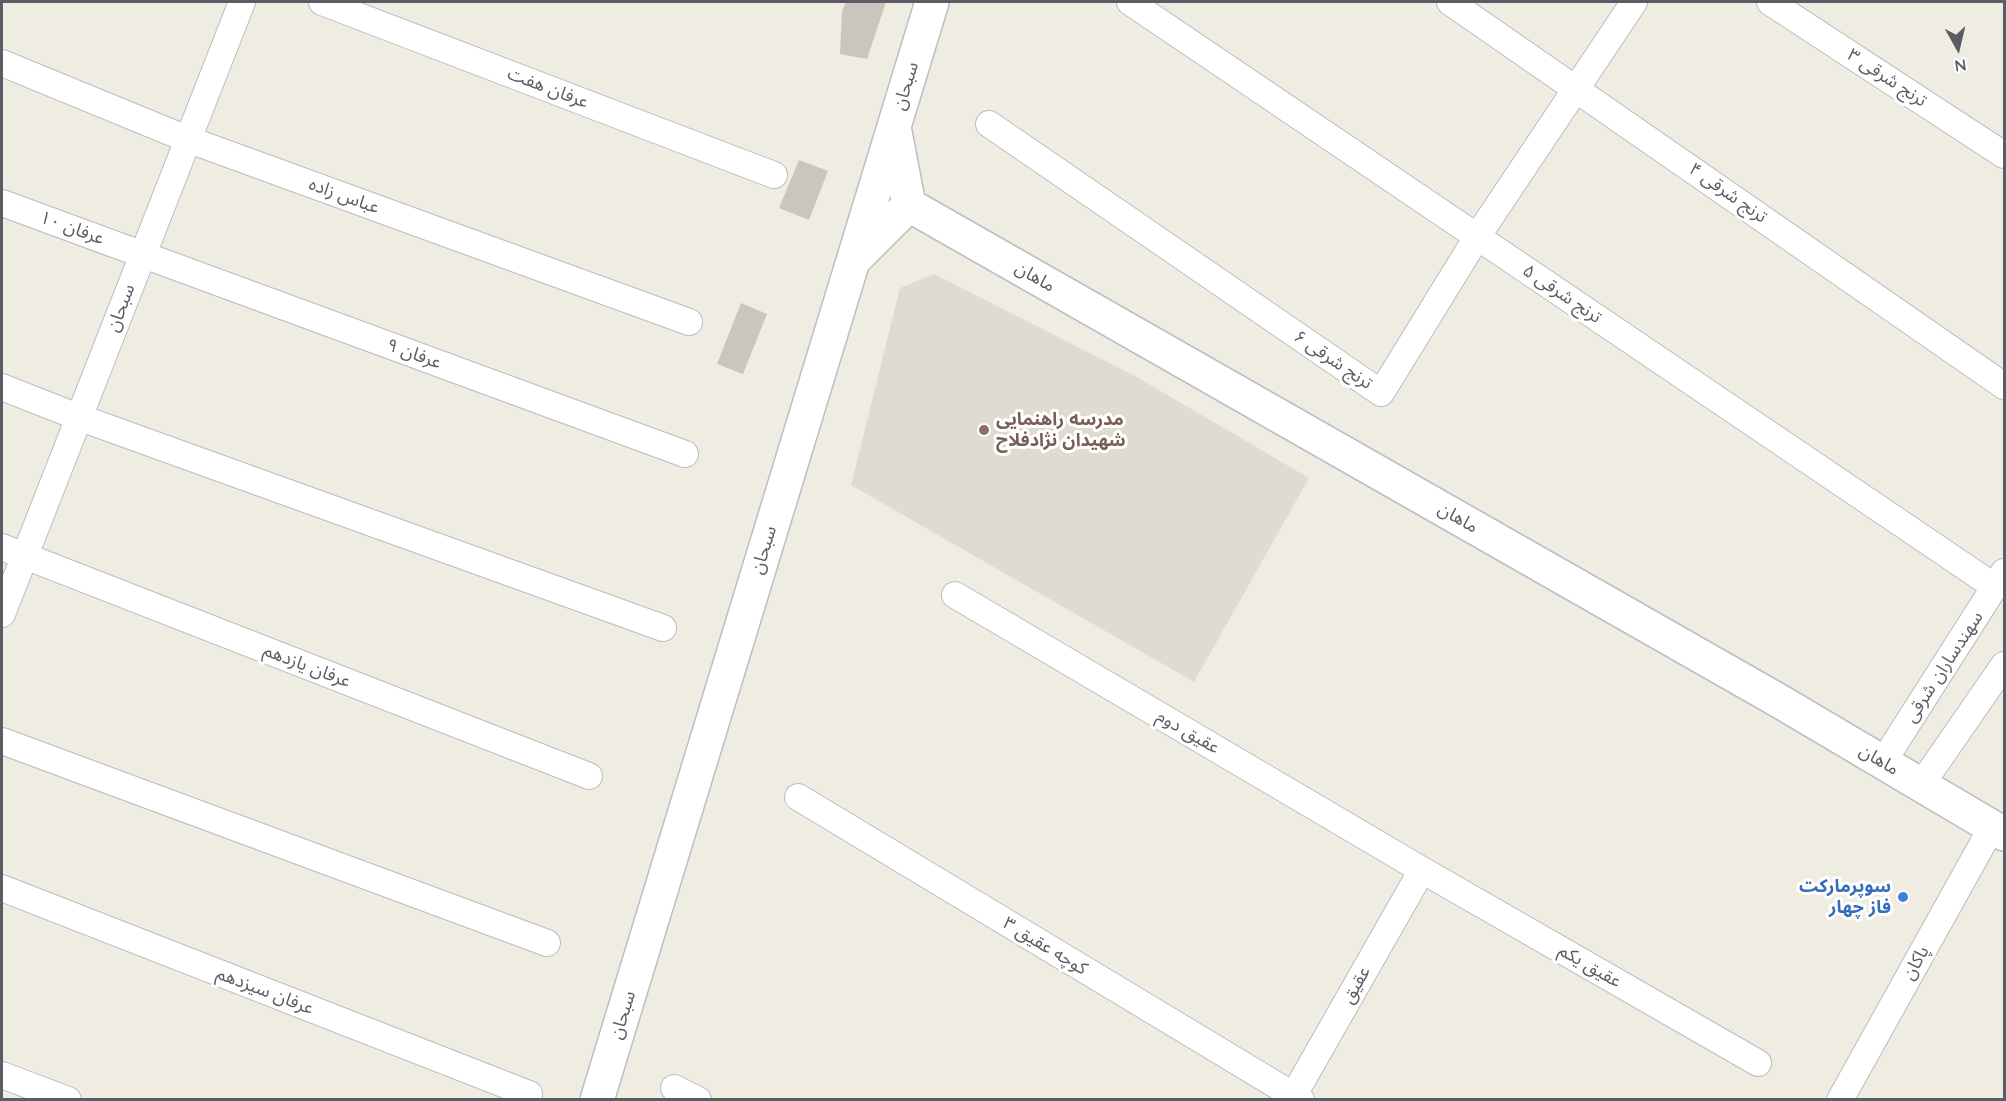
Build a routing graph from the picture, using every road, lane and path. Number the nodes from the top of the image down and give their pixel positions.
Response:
1 (242, 2) edge
2 (322, 2) edge
3 (932, 2) edge
4 (1130, 2) edge
5 (1450, 2) edge
6 (1634, 2) edge
7 (1770, 2) edge
8 (2, 63) edge
9 (1576, 88) junction
10 (989, 124) dead end
11 (894, 127) junction
12 (187, 139) junction
13 (2004, 155) edge
14 (774, 175) dead end
15 (2, 203) edge
16 (909, 205) junction
17 (1477, 237) junction
18 (142, 254) junction
19 (853, 261) junction
20 (689, 322) dead end
21 (2004, 386) edge
22 (2, 387) edge
23 (78, 417) junction
24 (685, 453) dead end
25 (13, 551) edge
26 (2000, 579) edge
27 (954, 595) dead end
28 (2, 614) edge
29 (663, 628) dead end
30 (2004, 665) edge
31 (2, 741) edge
32 (1883, 762) junction
33 (589, 776) dead end
34 (1921, 785) junction
35 (798, 797) dead end
36 (1998, 830) edge
37 (1422, 870) junction
38 (2, 888) edge
39 (547, 943) dead end
40 (1758, 1063) dead end
41 (2, 1075) edge
42 (674, 1088) dead end
43 (529, 1094) dead end
44 (1295, 1098) edge
45 (68, 1100) edge
46 (597, 1100) edge
47 (698, 1100) edge
48 (1840, 1100) edge

1 - 12 street, سبحان
2 - 14 street, عرفان هفت
3 - 11 street, سبحان
4 - 17 street, ترنج شرقی ۵
5 - 9 street, ترنج شرقی ۴
6 - 9 street, ترنج شرقی ۶
7 - 13 street, ترنج شرقی ۳
8 - 12 street, عباس زاده
9 - 17 street, ترنج شرقی ۶
9 - 21 street, ترنج شرقی ۴
10 - 17 street, ترنج شرقی ۶
11 - 16 street
11 - 19 street, سبحان
12 - 18 street, سبحان
12 - 20 street, عباس زاده
15 - 18 street, عرفان ۱۰
16 - 19 street
16 - 32 street, ماهان
17 - 26 street, ترنج شرقی ۵
18 - 23 street, سبحان
18 - 24 street, عرفان ۹
19 - 46 street, سبحان
22 - 23 street
23 - 25 street, سبحان
23 - 29 street
25 - 28 street, سبحان
25 - 33 street, عرفان یازدهم
26 - 32 street, سهندساران شرقی
27 - 37 street, عقیق دوم
30 - 34 street
31 - 39 street
32 - 34 street, ماهان
34 - 36 street, ماهان
35 - 44 street, کوچه عقیق ۳
36 - 48 street, پاکان
37 - 40 street, عقیق یکم
37 - 44 street, عقیق
38 - 43 street, عرفان سیزدهم
41 - 45 street
42 - 47 street

